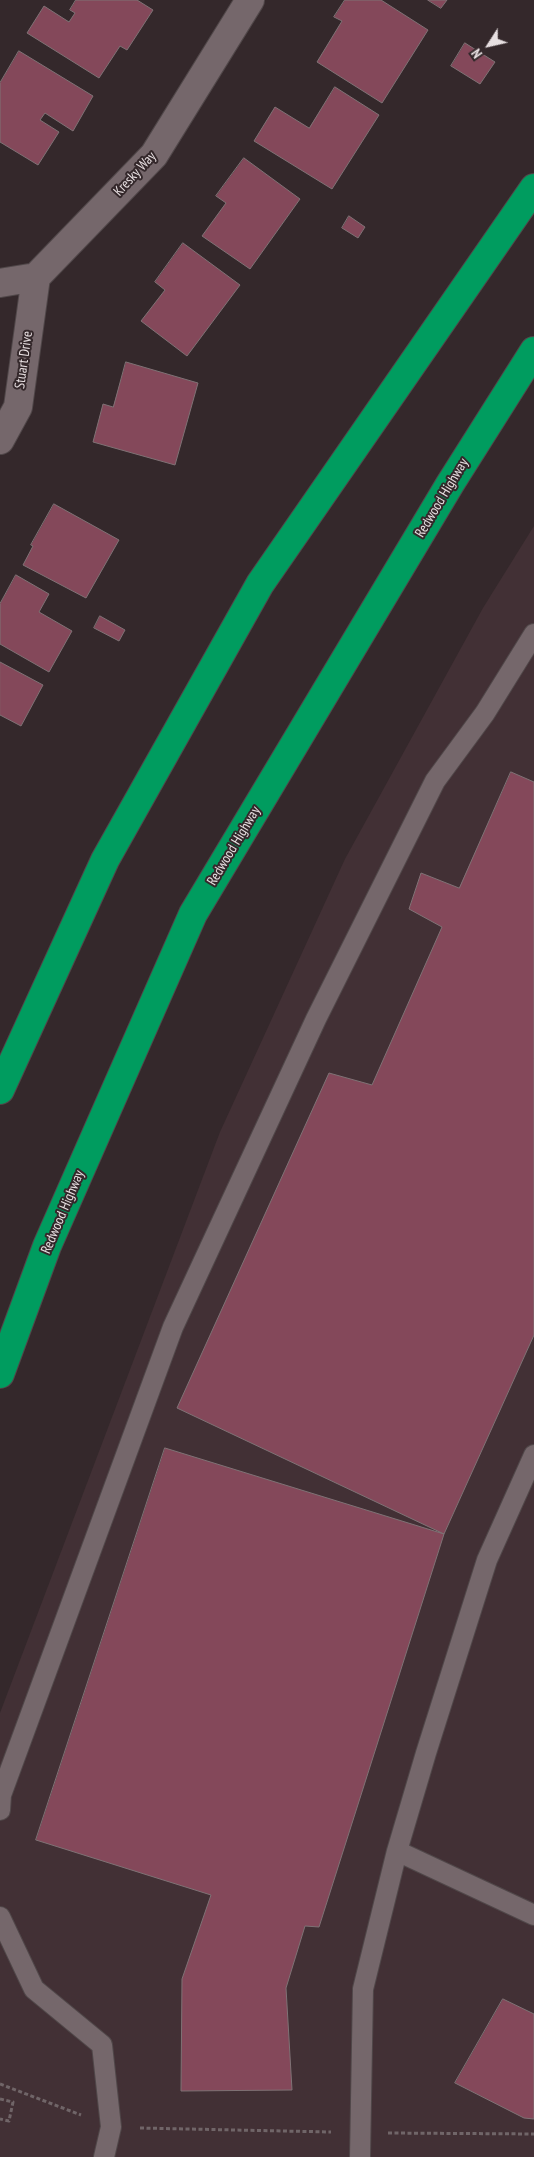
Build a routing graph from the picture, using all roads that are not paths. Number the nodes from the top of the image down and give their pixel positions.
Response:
1 (250, 0) edge
2 (534, 188) edge
3 (36, 277) junction
4 (0, 283) edge
5 (534, 351) edge
6 (0, 440) edge
7 (534, 634) edge
8 (0, 1090) edge
9 (0, 1374) edge
10 (534, 1455) edge
11 (0, 1810) edge
12 (397, 1851) junction
13 (534, 1915) edge
14 (0, 1918) edge
15 (104, 2157) edge
16 (360, 2157) edge

1 - 3 street, Kresky Way
2 - 8 highway
3 - 4 street
3 - 6 street, Stuart Drive
5 - 9 highway, Redwood Highway
7 - 11 lane
10 - 12 lane
12 - 13 lane
12 - 16 lane
14 - 15 lane

